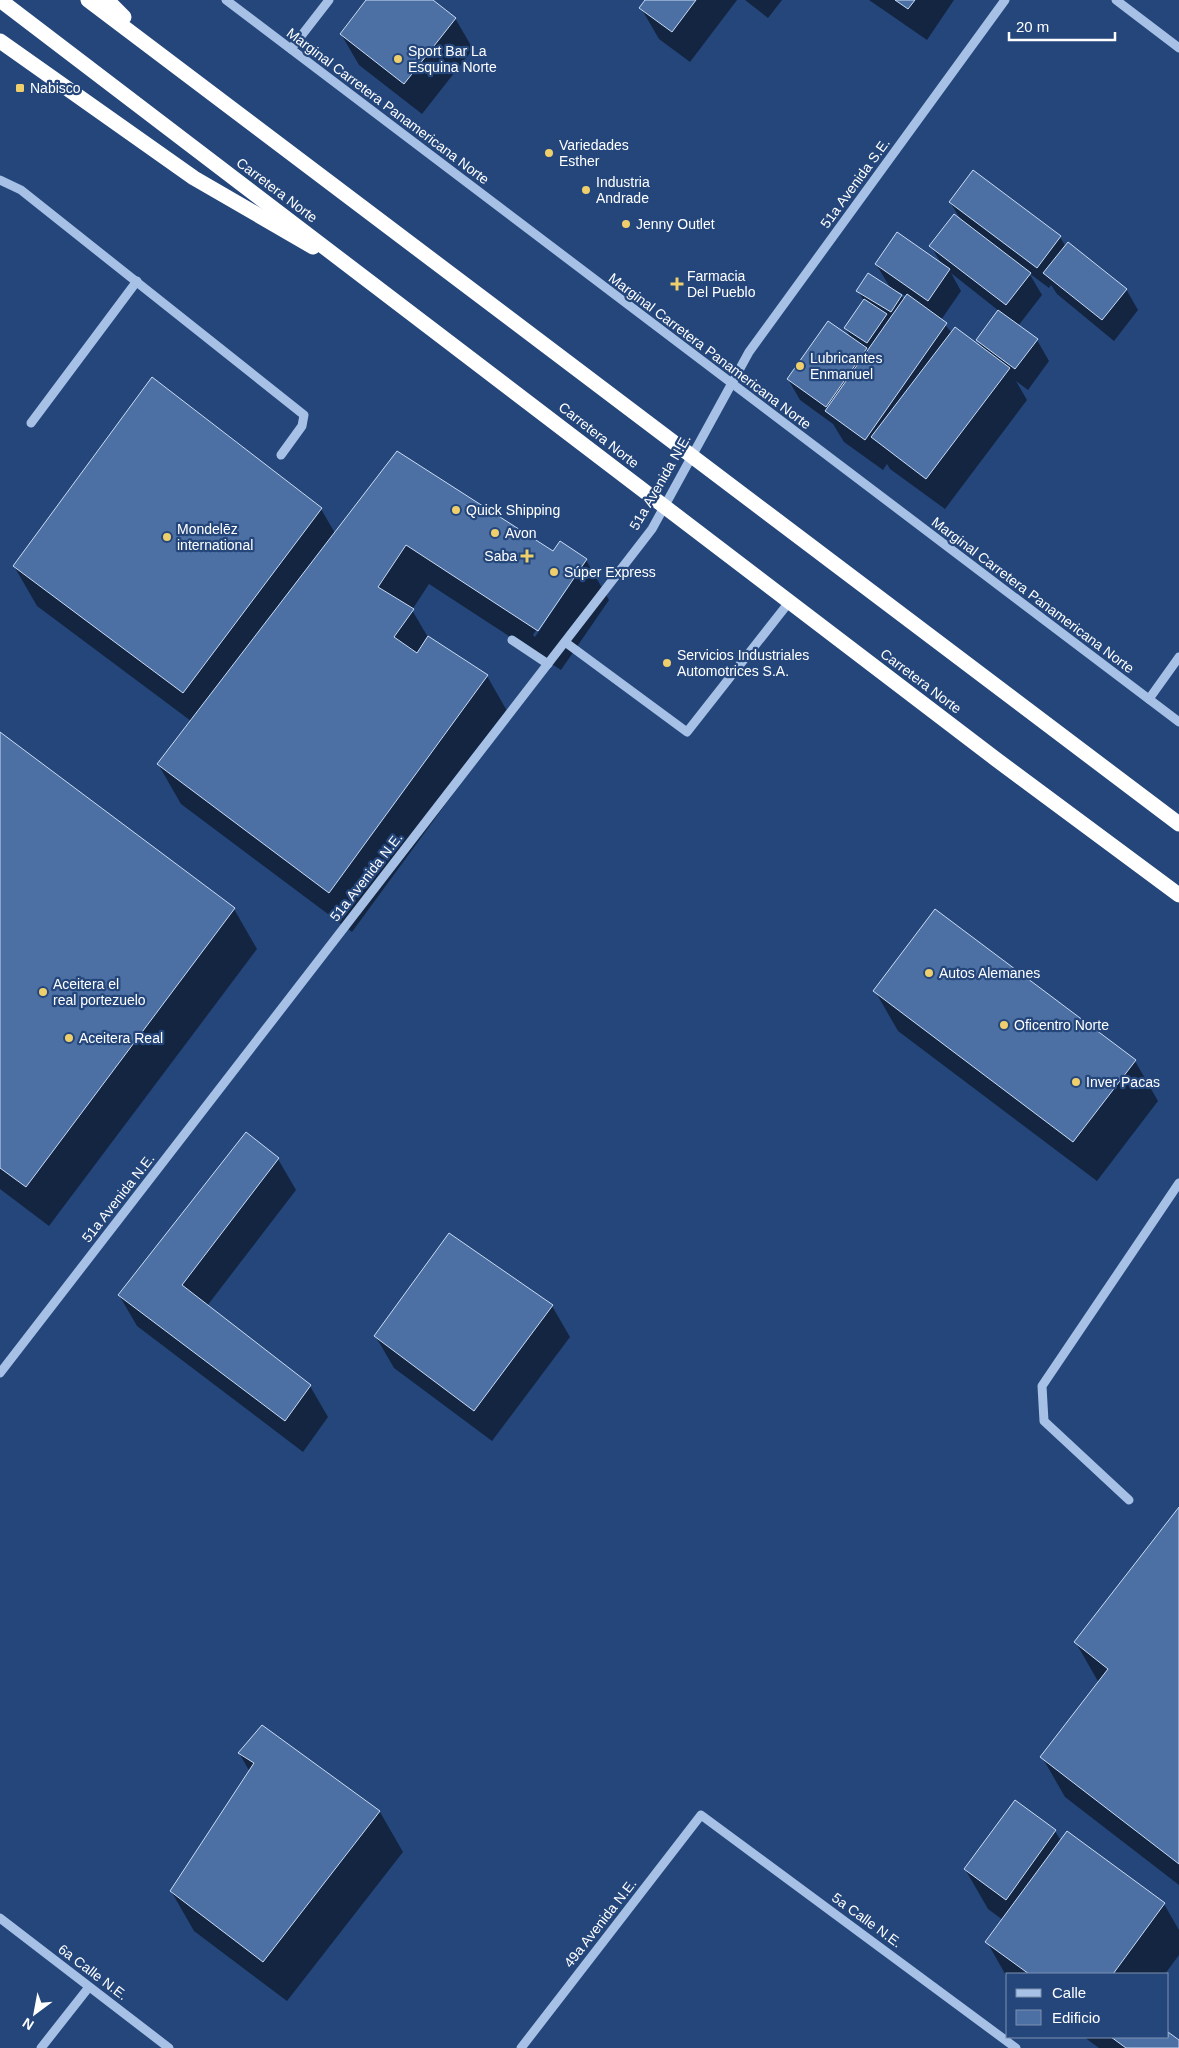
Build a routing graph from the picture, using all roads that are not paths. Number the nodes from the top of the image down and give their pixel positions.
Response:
1 (0, 0) edge
2 (88, 0) edge
3 (107, 0) edge
4 (226, 0) edge
5 (329, 0) edge
6 (1005, 0) edge
7 (1116, 0) edge
8 (0, 41) edge
9 (1179, 48) edge
10 (291, 49) junction
11 (158, 52) junction
12 (0, 180) edge
13 (137, 281) junction
14 (372, 282) junction
15 (732, 384) junction
16 (31, 423) dead end
17 (281, 455) dead end
18 (692, 456) junction
19 (665, 506) junction
20 (790, 601) junction
21 (512, 640) dead end
22 (565, 642) junction
23 (1179, 657) edge
24 (548, 664) junction
25 (1149, 699) junction
26 (1179, 722) edge
27 (1179, 824) edge
28 (1179, 896) edge
29 (1179, 1183) edge
30 (0, 1373) edge
31 (1129, 1500) dead end
32 (701, 1815) joint
33 (0, 1918) edge
34 (89, 1987) junction
35 (41, 2048) edge
36 (169, 2048) edge
37 (521, 2048) edge
38 (1016, 2048) edge

1 - 14 highway, Carretera Norte
2 - 11 highway
3 - 11 highway
4 - 10 street, Marginal Carretera Panamericana Norte
5 - 10 street
6 - 15 street, 51a Avenida S.E.
7 - 9 street
8 - 14 highway
10 - 15 street, Marginal Carretera Panamericana Norte
11 - 18 highway
12 - 13 street
13 - 16 street
13 - 17 street
14 - 19 highway, Carretera Norte
15 - 18 street, 51a Avenida N.E.
15 - 25 street, Marginal Carretera Panamericana Norte
18 - 19 street, 51a Avenida N.E.
18 - 27 highway
19 - 20 highway, Carretera Norte
19 - 22 street, 51a Avenida N.E.
20 - 22 street
20 - 28 highway, Carretera Norte
21 - 24 street
22 - 24 street, 51a Avenida N.E.
23 - 25 street
24 - 30 street, 51a Avenida N.E.
25 - 26 street, Marginal Carretera Panamericana Norte
29 - 31 street
32 - 37 street, 49a Avenida N.E.
32 - 38 street, 5a Calle N.E.
33 - 34 street, 6a Calle N.E.
34 - 35 street
34 - 36 street, 6a Calle N.E.

